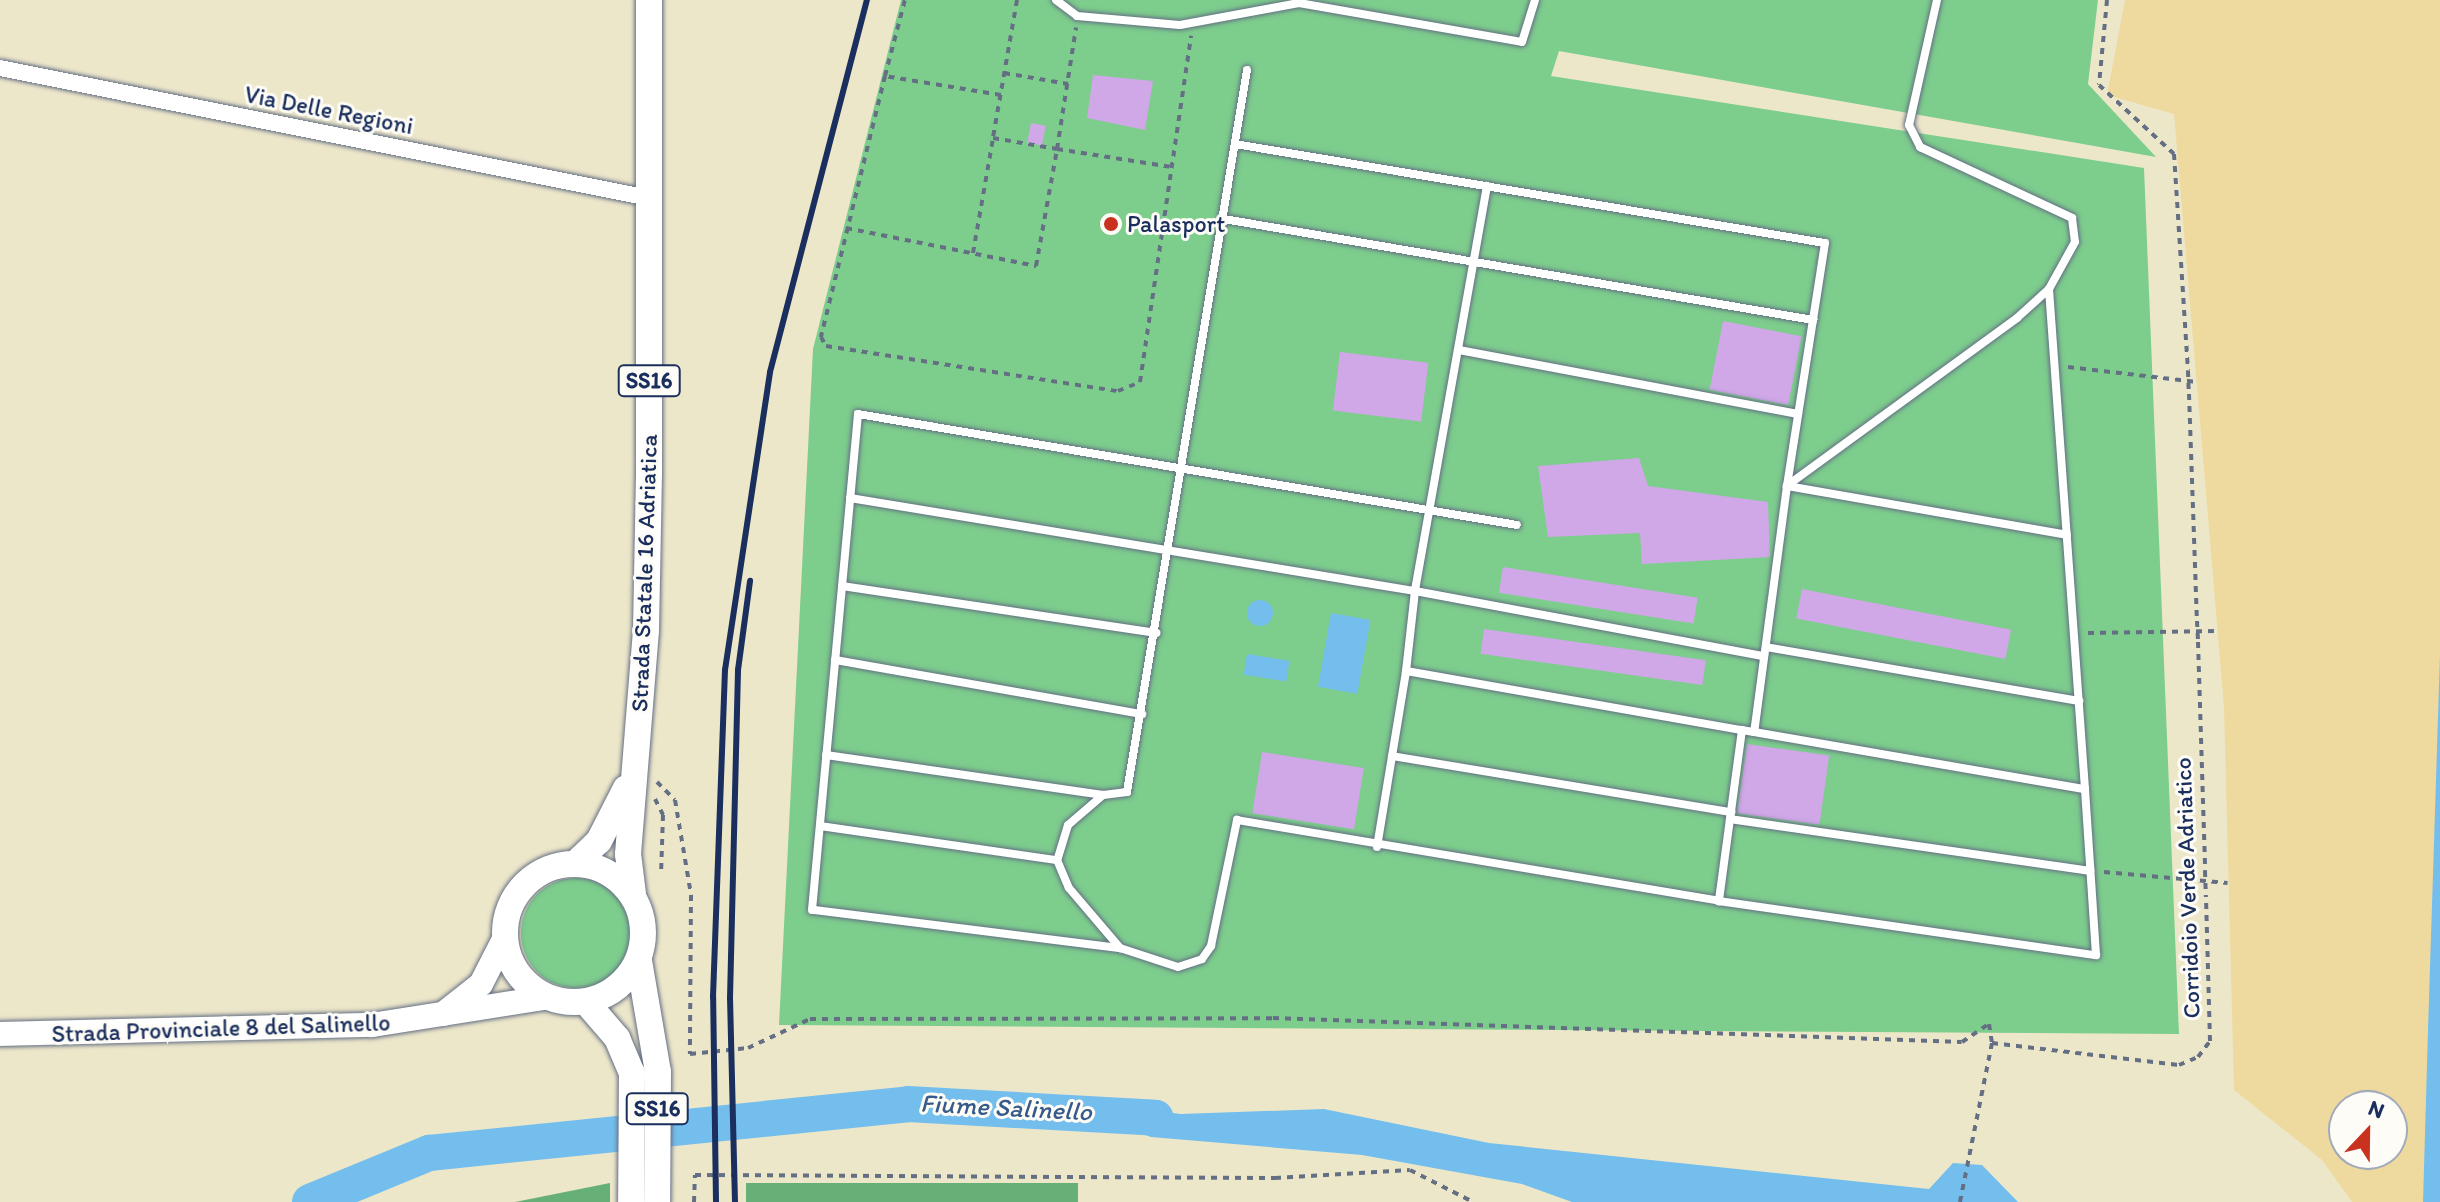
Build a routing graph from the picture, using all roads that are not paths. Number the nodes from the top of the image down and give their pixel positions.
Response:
1 (649, 0) edge
2 (1056, 0) edge
3 (1535, 0) edge
4 (1937, 0) edge
5 (0, 68) edge
6 (1247, 70) dead end
7 (1235, 144) junction
8 (1487, 186) junction
9 (649, 198) junction
10 (1224, 219) junction
11 (1475, 262) junction
12 (2049, 289) junction
13 (1813, 320) junction
14 (1459, 350) junction
15 (1798, 414) junction
16 (1185, 467) junction
17 (1787, 486) junction
18 (850, 498) junction
19 (1430, 509) junction
20 (1517, 525) dead end
21 (2067, 535) junction
22 (1172, 551) junction
23 (842, 586) junction
24 (1415, 591) junction
25 (1157, 633) junction
26 (1765, 651) junction
27 (835, 660) junction
28 (1406, 671) junction
29 (2079, 701) junction
30 (1142, 714) junction
31 (1742, 730) junction
32 (1754, 732) junction
33 (826, 755) junction
34 (1392, 756) junction
35 (636, 762) junction
36 (2085, 789) junction
37 (1103, 795) junction
38 (1730, 816) junction
39 (820, 826) junction
40 (1377, 847) junction
41 (1057, 860) junction
42 (576, 863) junction
43 (2090, 871) junction
44 (633, 894) junction
45 (1719, 901) junction
46 (505, 937) junction
47 (1120, 948) junction
48 (639, 961) junction
49 (548, 997) junction
50 (586, 1002) junction
51 (441, 1016) junction
52 (0, 1034) edge
53 (631, 1202) edge
54 (657, 1202) edge

1 - 9 main road, Strada Statale 16 Adriatica / SS16
2 - 3 lane
4 - 12 lane
5 - 9 street, Via Delle Regioni
6 - 7 lane
7 - 8 lane
7 - 10 lane
8 - 11 lane
8 - 13 lane
9 - 35 main road, Strada Statale 16 Adriatica / SS16
10 - 11 lane
10 - 16 lane
11 - 13 lane
11 - 14 lane
12 - 17 lane
12 - 21 lane
13 - 15 lane
14 - 15 lane
14 - 19 lane
15 - 17 lane
16 - 18 lane
16 - 19 lane
16 - 22 lane
17 - 21 lane
17 - 26 lane
18 - 22 lane
18 - 23 lane
19 - 20 lane
19 - 24 lane
21 - 29 lane
22 - 24 lane
22 - 25 lane
23 - 25 lane
23 - 27 lane
24 - 26 lane
24 - 28 lane
25 - 30 lane
26 - 29 lane
26 - 32 lane
27 - 30 lane
27 - 33 lane
28 - 31 lane
28 - 34 lane
29 - 36 lane
30 - 37 lane
31 - 32 lane
31 - 38 lane
32 - 36 lane
33 - 37 lane
33 - 39 lane
34 - 38 lane
34 - 40 lane
35 - 42 main road, Strada Statale 16 Adriatica / SS16
35 - 44 main road, Strada Statale 16 Adriatica / SS16
36 - 43 lane
37 - 41 lane
38 - 43 lane
38 - 45 lane
39 - 41 lane
39 - 47 lane
40 - 45 lane
40 - 47 lane
41 - 47 lane
42 - 44 main road
42 - 46 main road
43 - 45 lane
44 - 48 main road, Strada Statale 16 Adriatica / SS16
46 - 49 main road
46 - 51 main road
48 - 50 main road
48 - 54 main road, Strada Statale 16 Adriatica / SS16
49 - 50 main road
49 - 51 main road, Strada Provinciale 8 del Salinello
50 - 53 main road, SS16
51 - 52 main road, Strada Provinciale 8 del Salinello

